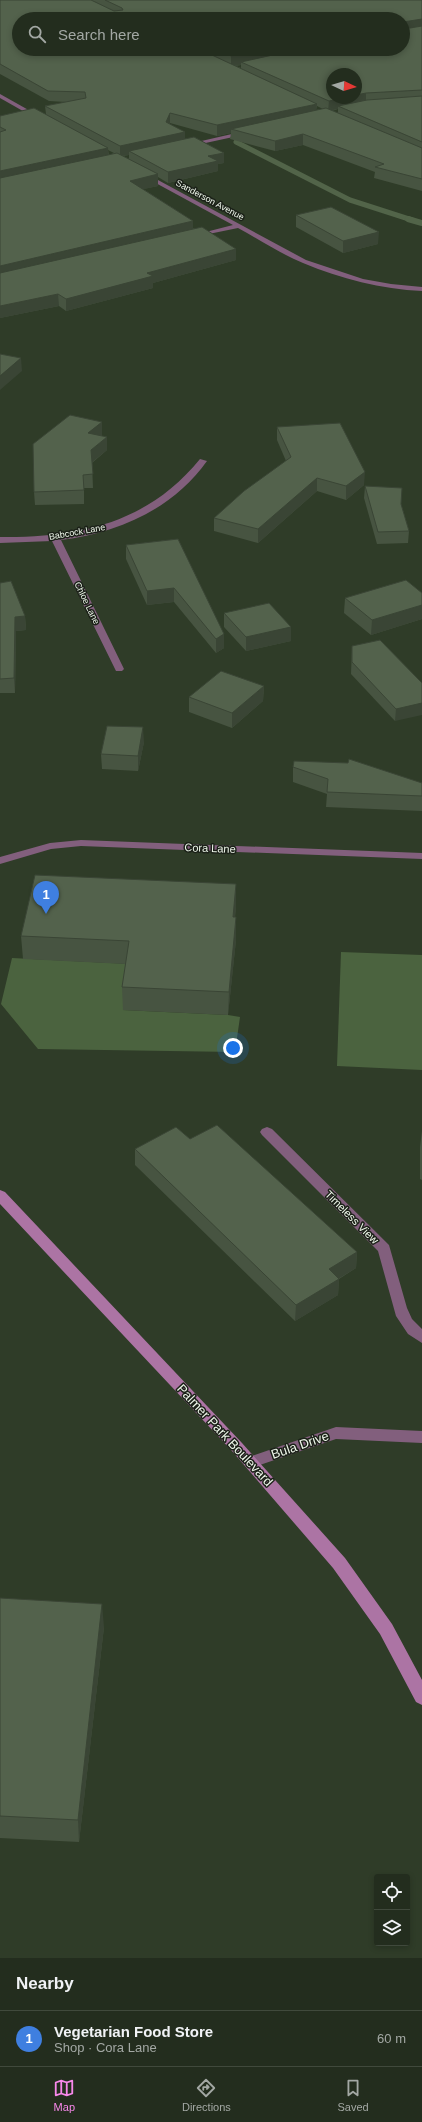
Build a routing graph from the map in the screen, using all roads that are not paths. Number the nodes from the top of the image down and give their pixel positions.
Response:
1 (0, 96) edge
2 (48, 123) edge
3 (249, 132) edge
4 (180, 147) edge
5 (138, 171) edge
6 (239, 226) junction
7 (185, 239) edge
8 (422, 289) edge
9 (203, 461) dead end
10 (55, 537) junction
11 (0, 540) edge
12 (119, 669) dead end
13 (422, 856) edge
14 (0, 861) edge
15 (267, 1132) dead end
16 (0, 1195) edge
17 (422, 1337) edge
18 (422, 1437) edge
19 (251, 1462) junction
20 (422, 1697) edge

1 - 2 street
3 - 4 street
5 - 6 street, Sanderson Avenue
6 - 7 street
6 - 8 street, Sanderson Avenue
9 - 10 street, Babcock Lane
10 - 11 street, Babcock Lane
10 - 12 street, Chloe Lane
13 - 14 street, Cora Lane
15 - 17 street, Timeless View
16 - 19 main road, Palmer Park Boulevard
18 - 19 street, Bula Drive
19 - 20 main road, Palmer Park Boulevard

